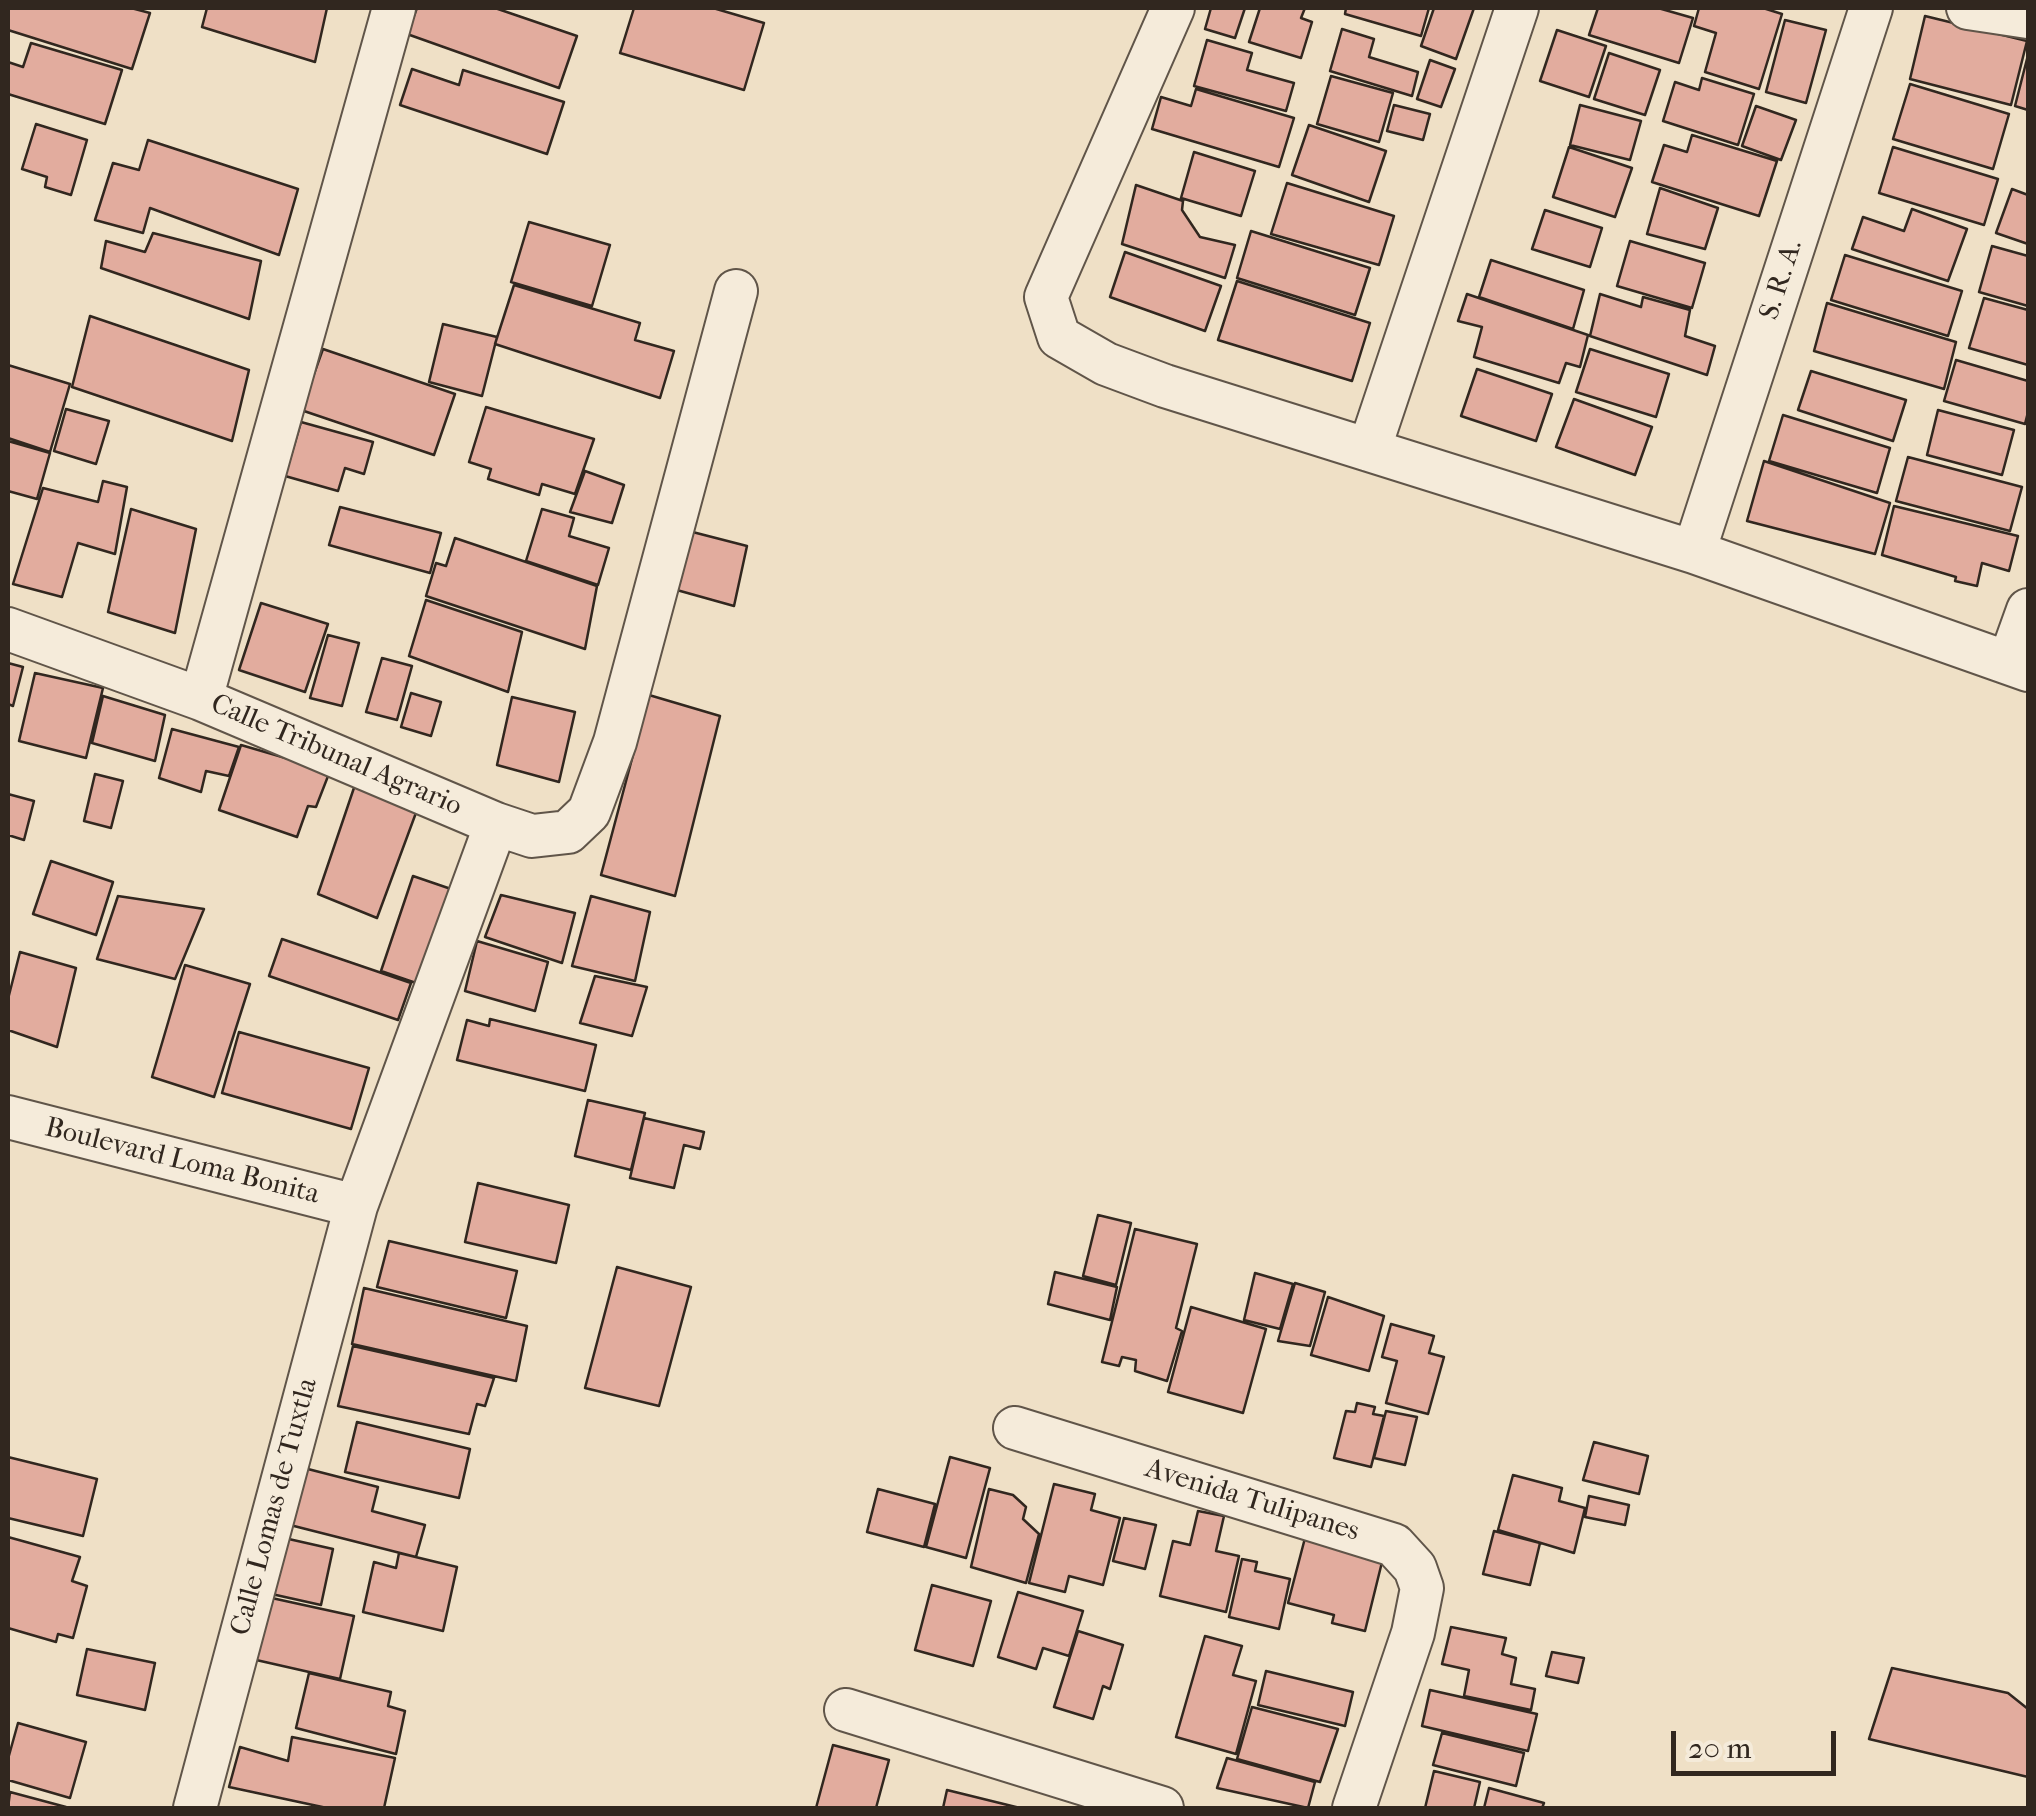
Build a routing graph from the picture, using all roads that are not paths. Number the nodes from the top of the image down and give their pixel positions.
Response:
1 (394, 8) edge
2 (1174, 8) edge
3 (1517, 8) edge
4 (1871, 8) edge
5 (1968, 8) edge
6 (2028, 17) edge
7 (736, 291) dead end
8 (1369, 450) junction
9 (1694, 552) junction
10 (2028, 610) edge
11 (8, 630) edge
12 (2019, 666) edge
13 (200, 699) junction
14 (496, 824) junction
15 (8, 1117) edge
16 (356, 1206) junction
17 (1016, 1428) dead end
18 (846, 1710) dead end
19 (195, 1808) edge
20 (1162, 1808) edge
21 (1354, 1808) edge

1 - 13 street
2 - 8 street
3 - 8 street
4 - 9 street, S. R. A.
5 - 6 street
7 - 14 street, Calle Tribunal Agrario
8 - 9 street
9 - 12 street
10 - 12 street
11 - 13 street, Calle Tribunal Agrario
13 - 14 street, Calle Tribunal Agrario
14 - 16 street, Calle Lomas de Tuxtla
15 - 16 street, Boulevard Loma Bonita
16 - 19 street, Calle Lomas de Tuxtla
17 - 21 street, Avenida Tulipanes
18 - 20 street

